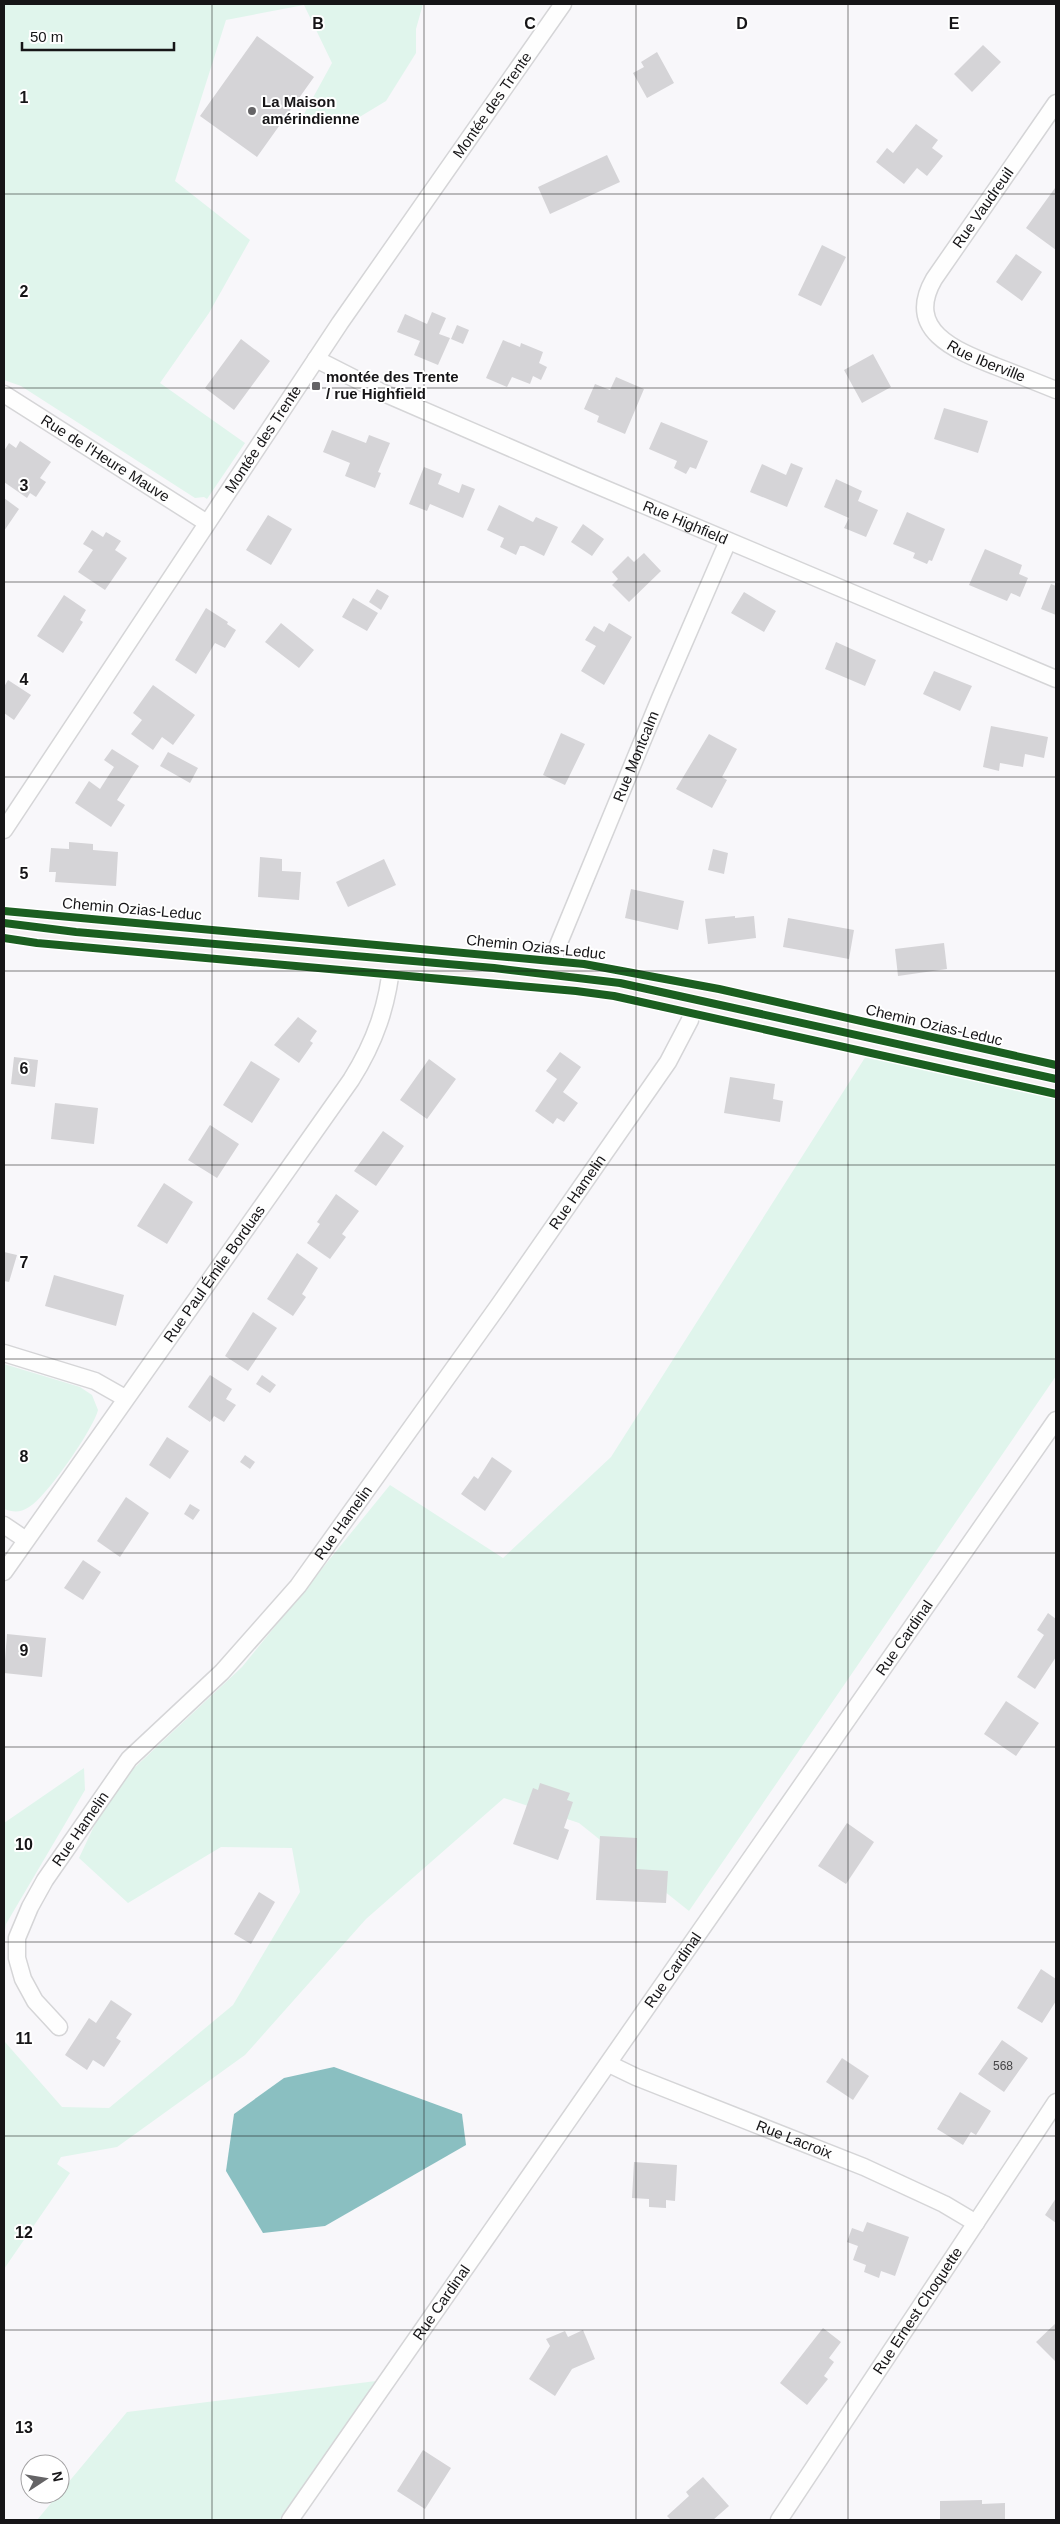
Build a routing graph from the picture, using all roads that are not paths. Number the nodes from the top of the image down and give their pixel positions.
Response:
1 (564, 4) edge
2 (1056, 102) edge
3 (928, 319) joint
4 (316, 359) junction
5 (1056, 390) edge
6 (4, 394) edge
7 (207, 523) junction
8 (728, 541) junction
9 (1056, 679) edge
10 (4, 830) edge
11 (4, 923) edge
12 (392, 960) junction
13 (551, 974) junction
14 (694, 998) junction
15 (1056, 1079) edge
16 (4, 1352) edge
17 (125, 1398) junction
18 (1056, 1420) edge
19 (4, 1525) edge
20 (26, 1540) junction
21 (4, 1572) edge
22 (59, 2027) dead end
23 (610, 2064) junction
24 (1056, 2102) edge
25 (976, 2223) junction
26 (290, 2520) edge
27 (779, 2520) edge

1 - 4 street, Montée des Trente
2 - 3 street, Rue Vaudreuil
3 - 5 street, Rue Iberville
4 - 7 street, Montée des Trente
4 - 8 street, Rue Highfield
6 - 7 street, Rue de l'Heure Mauve
7 - 10 street, Montée des Trente
8 - 9 street, Rue Highfield
8 - 13 street, Rue Montcalm
11 - 12 street, Chemin Ozias-Leduc
12 - 13 street, Chemin Ozias-Leduc
12 - 17 street, Rue Paul Émile Borduas
13 - 14 street, Chemin Ozias-Leduc
14 - 15 street, Chemin Ozias-Leduc
14 - 22 street, Rue Hamelin
16 - 17 street
17 - 20 street, Rue Paul Émile Borduas
18 - 23 street, Rue Cardinal
19 - 20 street
20 - 21 street, Rue Paul Émile Borduas
23 - 25 street, Rue Lacroix
23 - 26 street, Rue Cardinal
24 - 25 street, Rue Ernest Choquette
25 - 27 street, Rue Ernest Choquette

